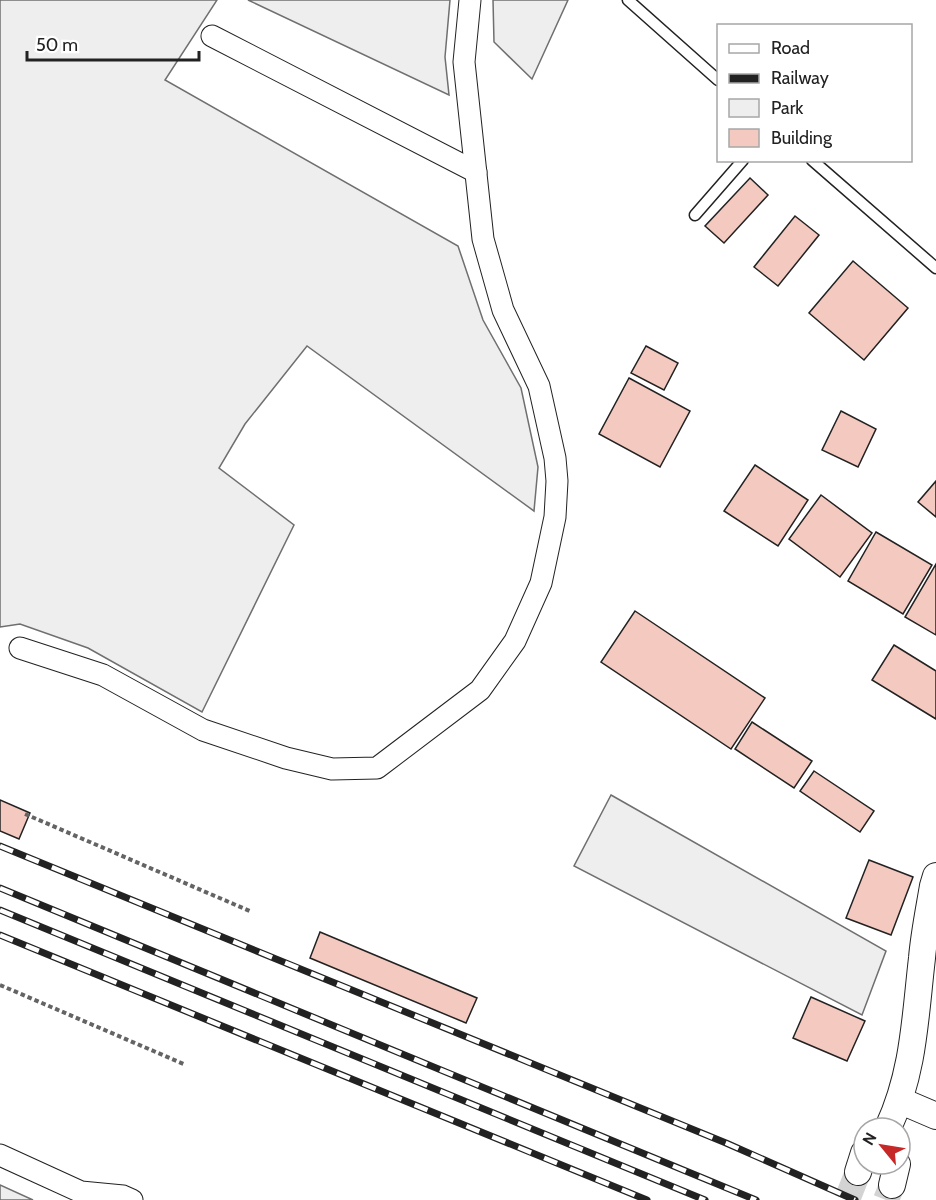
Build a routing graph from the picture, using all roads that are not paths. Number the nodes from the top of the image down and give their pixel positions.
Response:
1 (470, 0) edge
2 (628, 0) edge
3 (212, 36) dead end
4 (717, 79) edge
5 (741, 162) edge
6 (814, 162) edge
7 (476, 172) junction
8 (695, 215) dead end
9 (936, 268) edge
10 (20, 648) dead end
11 (936, 876) edge
12 (901, 1101) junction
13 (894, 1116) edge
14 (936, 1116) edge
15 (0, 1155) edge
16 (132, 1200) edge

1 - 7 street
2 - 4 lane
3 - 7 street
5 - 8 lane
6 - 9 lane
7 - 10 street
11 - 12 street
12 - 13 street
12 - 14 street
15 - 16 street

